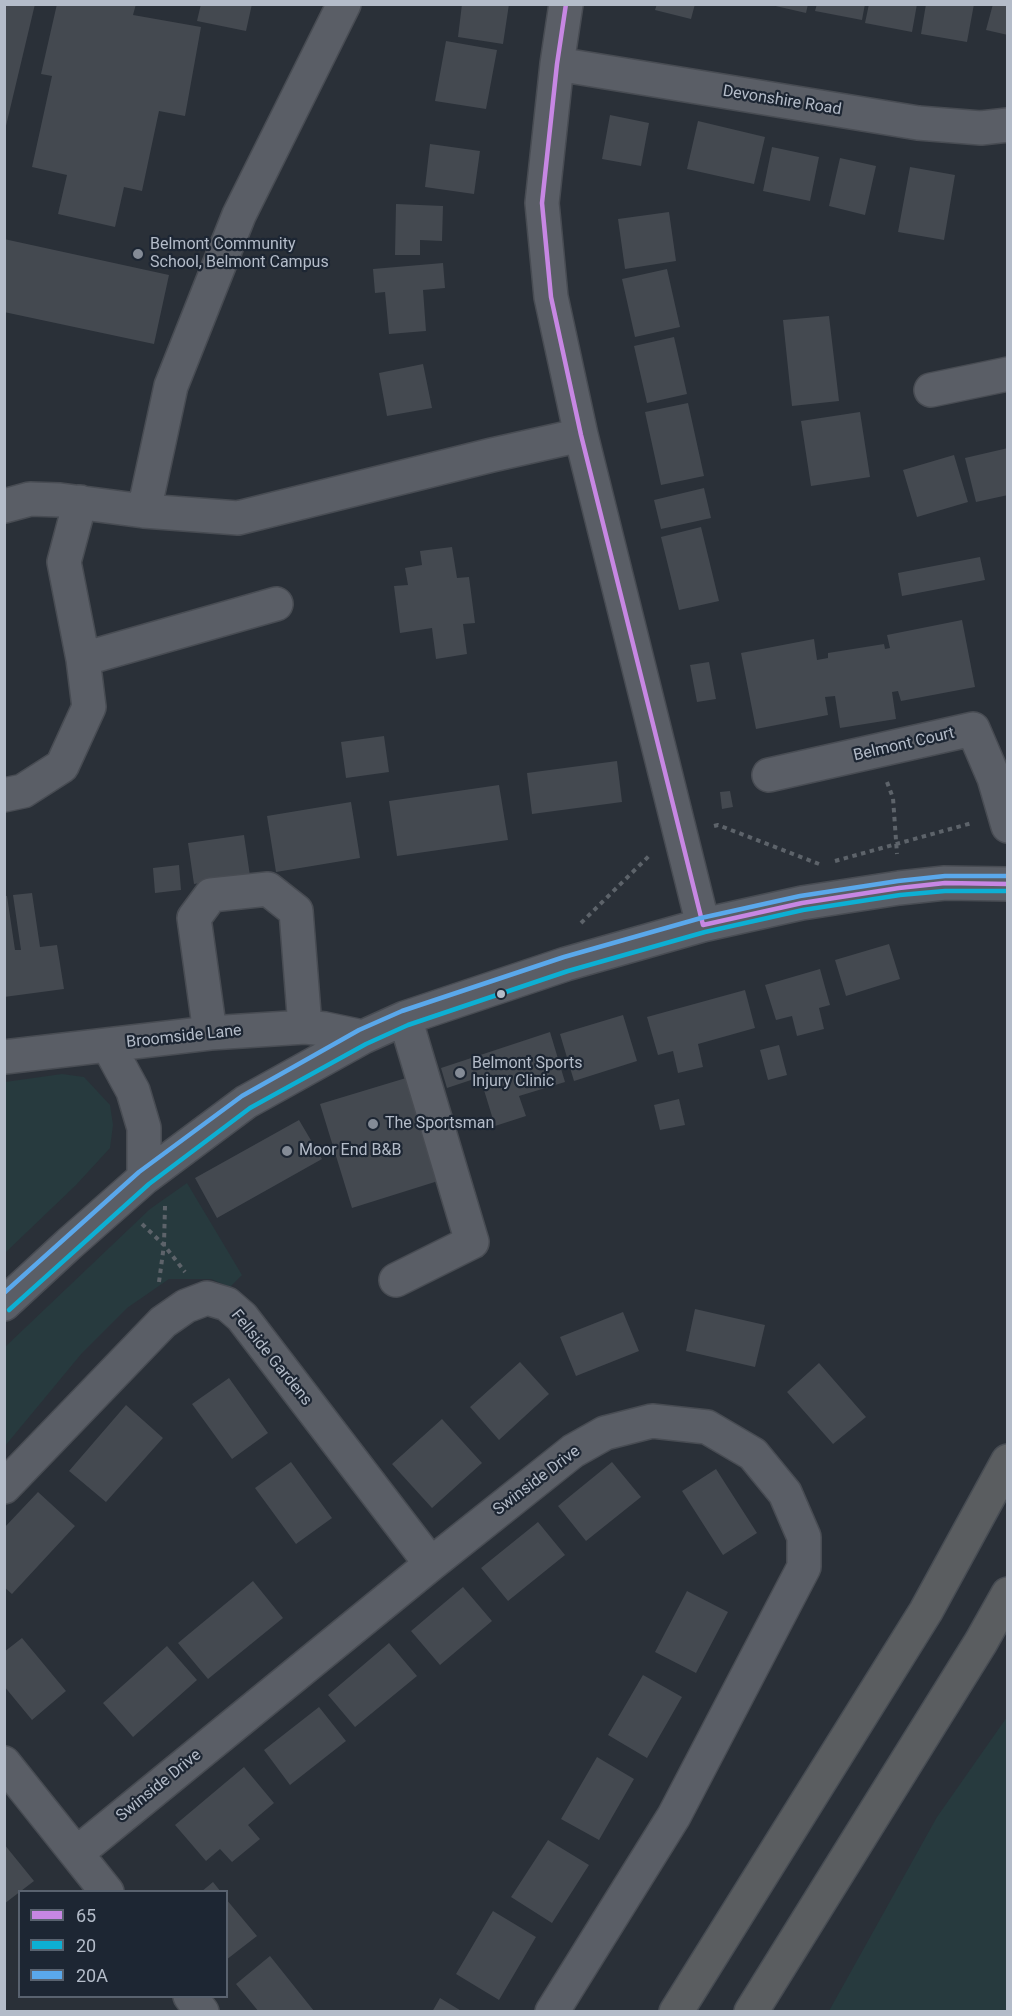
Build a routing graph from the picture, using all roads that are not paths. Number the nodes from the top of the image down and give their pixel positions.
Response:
1 (344, 4) edge
2 (566, 4) edge
3 (557, 64) junction
4 (1008, 125) edge
5 (1008, 374) edge
6 (931, 390) dead end
7 (581, 435) junction
8 (80, 502) junction
9 (4, 506) edge
10 (144, 511) junction
11 (276, 603) dead end
12 (83, 659) junction
13 (770, 775) dead end
14 (4, 795) edge
15 (1006, 820) edge
16 (1005, 875) edge
17 (703, 925) junction
18 (405, 1018) junction
19 (304, 1027) junction
20 (210, 1033) junction
21 (363, 1037) junction
22 (108, 1045) junction
23 (4, 1057) edge
24 (155, 1168) junction
25 (396, 1280) dead end
26 (4, 1304) edge
27 (1008, 1461) edge
28 (4, 1487) edge
29 (431, 1564) junction
30 (1008, 1594) edge
31 (4, 1764) edge
32 (77, 1853) junction
33 (105, 1890) edge
34 (552, 2012) edge
35 (676, 2012) edge
36 (751, 2012) edge

1 - 10 street
2 - 3 street
3 - 4 street, Devonshire Road
3 - 7 street
5 - 6 street
7 - 10 street
7 - 17 street
8 - 9 street
8 - 10 street
8 - 12 street
11 - 12 street
12 - 14 street
13 - 15 street, Belmont Court
16 - 17 street
17 - 18 street
18 - 21 street
18 - 25 street
19 - 20 street, Broomside Lane
19 - 20 street
19 - 21 street, Broomside Lane
20 - 22 street, Broomside Lane
21 - 24 street
22 - 23 street, Broomside Lane
22 - 24 street
24 - 26 street
27 - 35 highway
28 - 29 street, Fellside Gardens
29 - 32 street, Swinside Drive
29 - 34 street, Swinside Drive
30 - 36 highway
31 - 32 street
32 - 33 street

